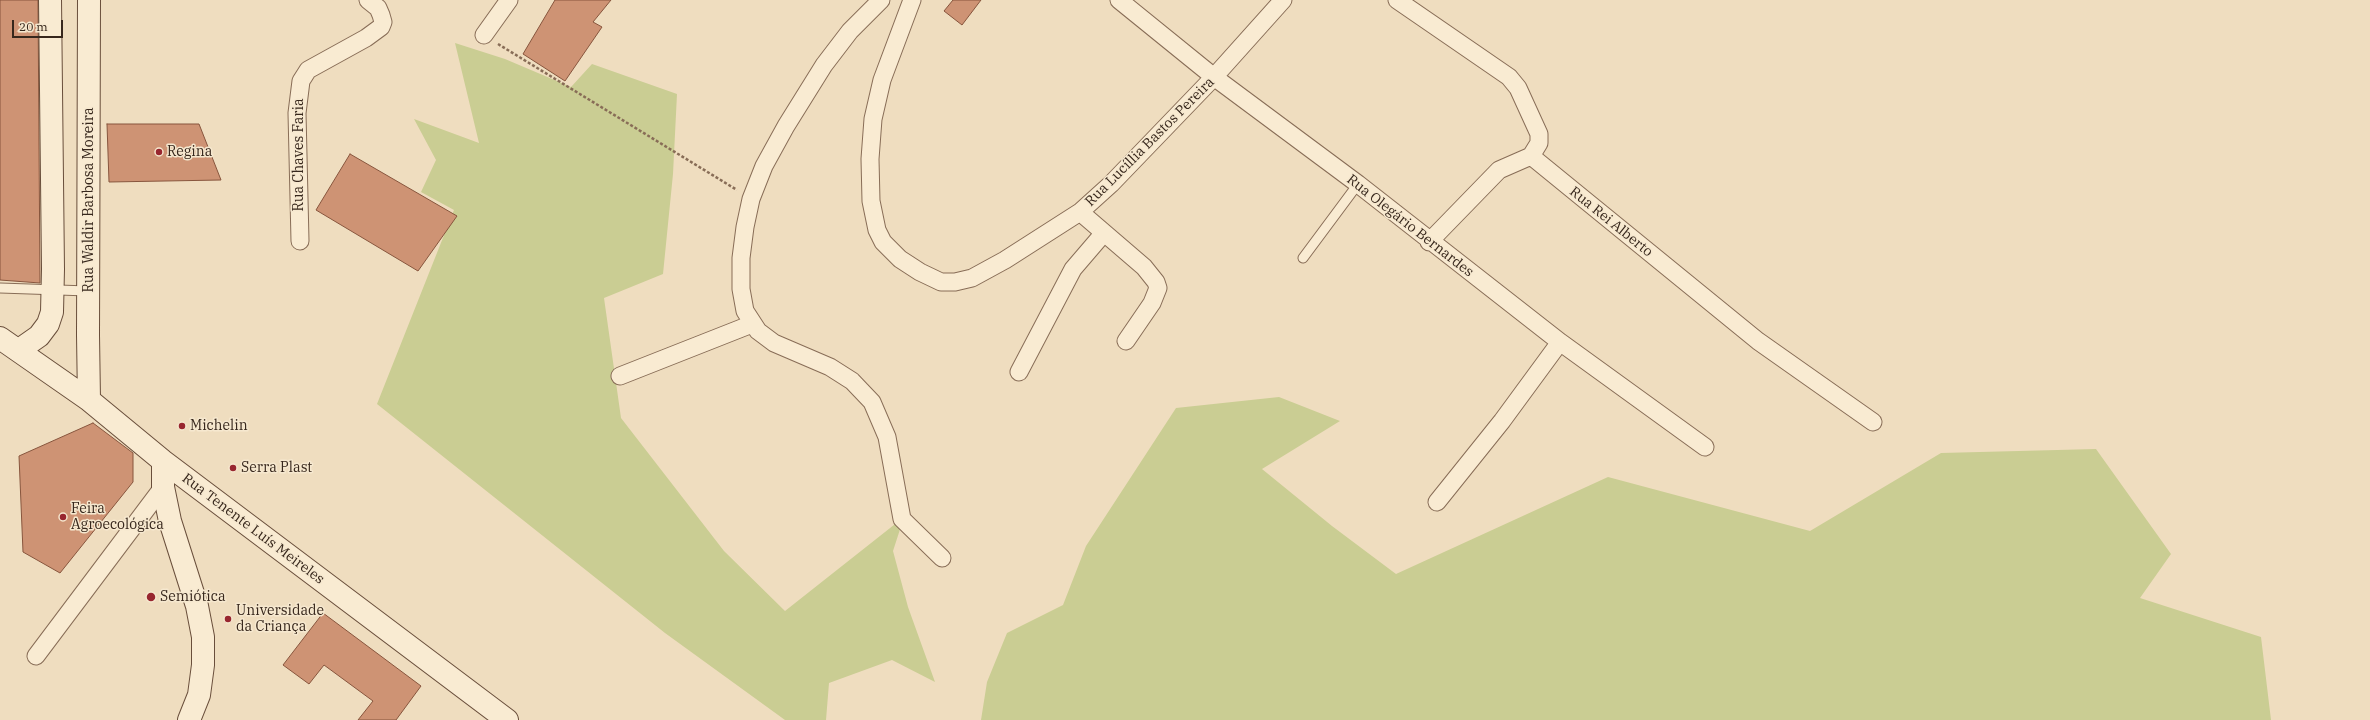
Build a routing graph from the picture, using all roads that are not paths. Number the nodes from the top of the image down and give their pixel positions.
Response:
1 (50, 0) edge
2 (90, 0) edge
3 (368, 0) edge
4 (509, 0) edge
5 (881, 0) edge
6 (912, 0) edge
7 (1119, 0) edge
8 (1283, 0) edge
9 (1397, 0) edge
10 (484, 35) road end
11 (1214, 77) junction
12 (1531, 156) junction
13 (1358, 184) junction
14 (1080, 212) junction
15 (1103, 234) junction
16 (300, 241) dead end
17 (1429, 242) junction
18 (1303, 258) dead end
19 (0, 288) edge
20 (53, 291) junction
21 (88, 291) junction
22 (752, 324) junction
23 (0, 338) edge
24 (1126, 341) dead end
25 (1560, 342) junction
26 (19, 350) junction
27 (1019, 372) dead end
28 (620, 376) dead end
29 (89, 400) junction
30 (1872, 422) dead end
31 (1705, 447) dead end
32 (163, 461) junction
33 (163, 487) junction
34 (1437, 502) dead end
35 (942, 558) dead end
36 (36, 656) dead end
37 (194, 718) edge
38 (507, 720) edge

1 - 20 main road
2 - 21 main road, Rua Waldir Barbosa Moreira
3 - 16 street, Rua Chaves Faria
4 - 10 street
5 - 22 street
6 - 14 street, Rua Lucíllia Bastos Pereira
7 - 11 street, Rua Olegário Bernardes
8 - 11 street, Rua Lucíllia Bastos Pereira
9 - 12 street
11 - 13 street, Rua Olegário Bernardes
11 - 14 street, Rua Lucíllia Bastos Pereira
12 - 17 street
12 - 30 street, Rua Rei Alberto
13 - 17 street, Rua Olegário Bernardes
13 - 18 lane
14 - 15 street
15 - 24 street
15 - 27 street
17 - 25 street, Rua Olegário Bernardes
19 - 20 lane
20 - 21 lane
20 - 26 main road
21 - 29 main road, Rua Waldir Barbosa Moreira
22 - 28 street
22 - 35 street
23 - 26 main road, Rua Tenente Luís Meireles
25 - 31 street, Rua Olegário Bernardes
25 - 34 street
26 - 29 main road, Rua Tenente Luís Meireles
29 - 32 main road, Rua Tenente Luís Meireles
32 - 33 main road
32 - 38 main road, Rua Tenente Luís Meireles
33 - 36 street
33 - 37 main road

